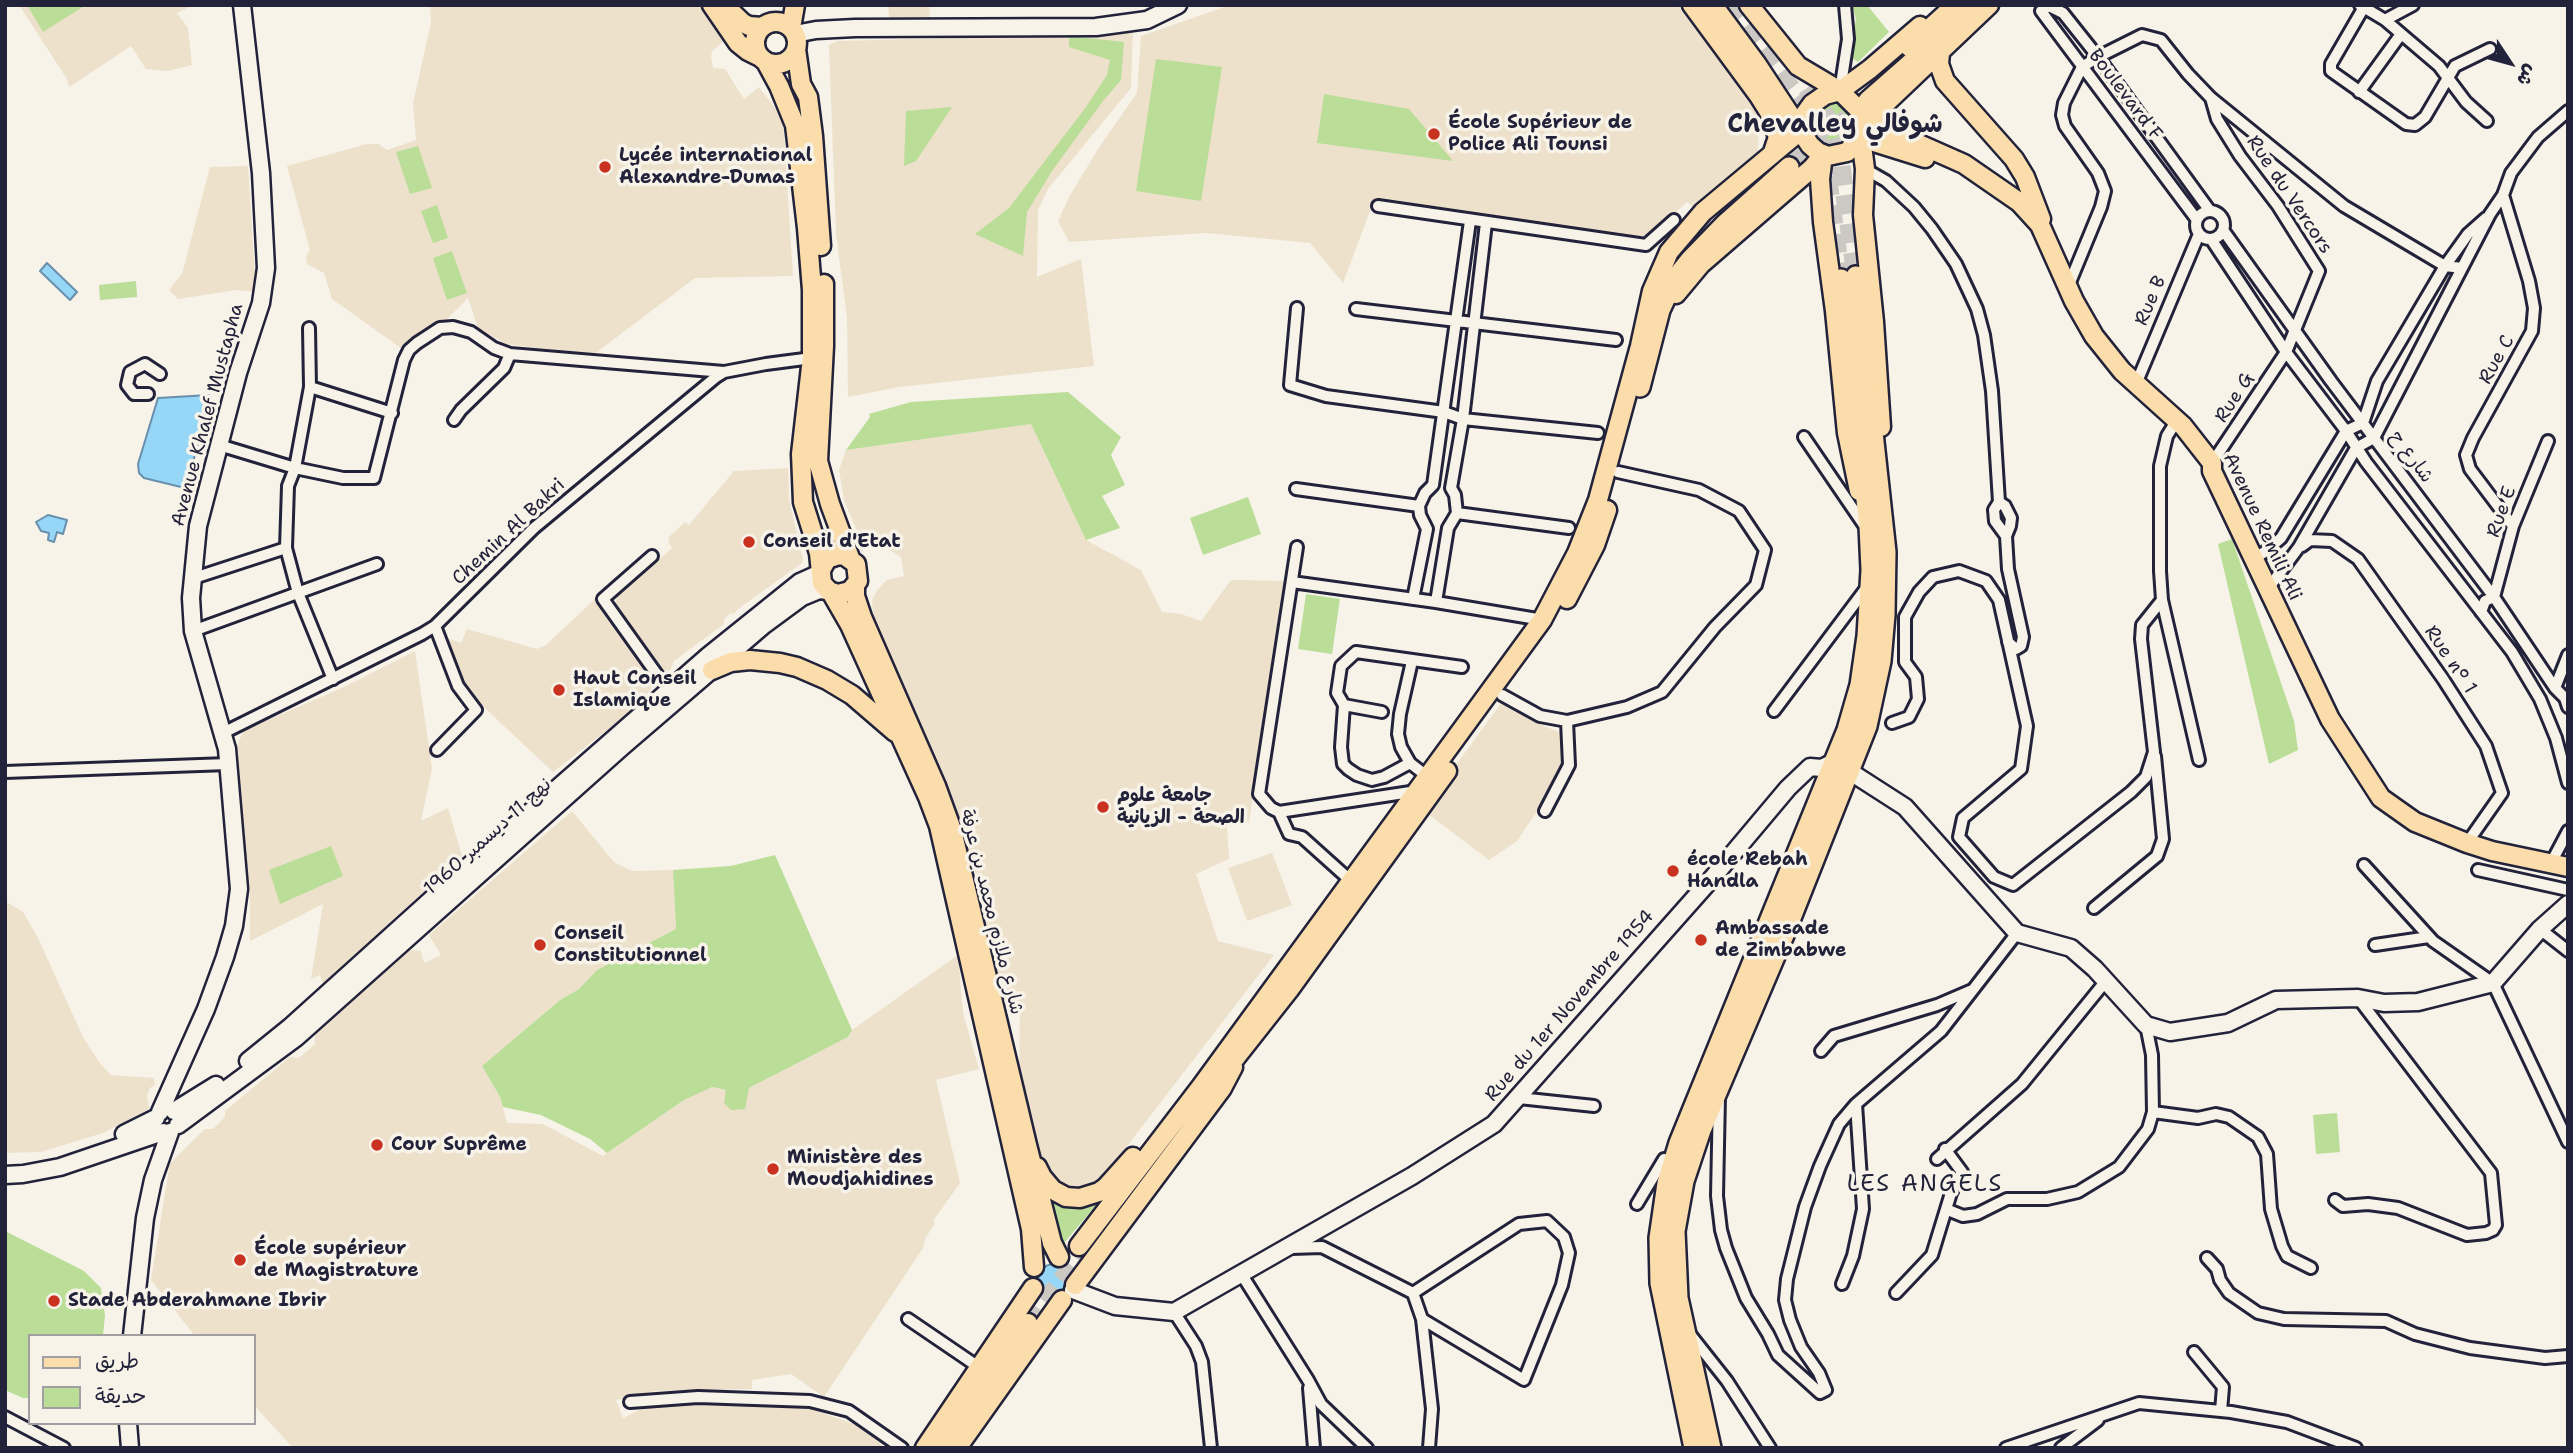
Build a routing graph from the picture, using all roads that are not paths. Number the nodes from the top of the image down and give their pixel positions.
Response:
1 (242, 5) edge
2 (712, 5) edge
3 (748, 5) edge
4 (775, 5) edge
5 (794, 5) edge
6 (1178, 5) edge
7 (1692, 5) edge
8 (1713, 5) edge
9 (1749, 5) edge
10 (1845, 5) edge
11 (1944, 5) edge
12 (1956, 5) edge
13 (1977, 5) edge
14 (1989, 5) edge
15 (2413, 5) edge
16 (724, 6) edge
17 (2362, 6) edge
18 (2385, 20) junction
19 (764, 25) junction
20 (2401, 34) junction
21 (794, 37) junction
22 (2490, 49) dead end
23 (1940, 53) junction
24 (2098, 57) junction
25 (762, 59) junction
26 (2082, 68) junction
27 (2449, 77) junction
28 (1847, 89) junction
29 (2359, 92) junction
30 (2211, 98) junction
31 (2568, 111) edge
32 (2487, 121) dead end
33 (2247, 127) junction
34 (1800, 131) junction
35 (1863, 131) junction
36 (1890, 146) junction
37 (2236, 146) junction
38 (1823, 155) junction
39 (1781, 159) junction
40 (1865, 169) junction
41 (1990, 181) junction
42 (1779, 194) junction
43 (2503, 195) junction
44 (1821, 200) junction
45 (1378, 206) dead end
46 (2210, 211) junction
47 (2490, 214) junction
48 (1674, 220) dead end
49 (2197, 220) junction
50 (1470, 221) junction
51 (1486, 223) junction
52 (2223, 230) junction
53 (2199, 233) junction
54 (2211, 239) junction
55 (2048, 240) junction
56 (2445, 266) junction
57 (2462, 268) junction
58 (1849, 278) tunnel mouth
59 (2068, 288) junction
60 (1297, 307) dead end
61 (1356, 309) dead end
62 (1456, 321) junction
63 (1474, 322) junction
64 (309, 328) dead end
65 (2295, 330) junction
66 (1616, 340) dead end
67 (1640, 346) junction
68 (2286, 352) junction
69 (510, 354) junction
70 (812, 358) junction
71 (724, 372) junction
72 (160, 374) dead end
73 (2136, 384) junction
74 (310, 387) junction
75 (1640, 387) junction
76 (148, 394) dead end
77 (1444, 412) junction
78 (392, 413) junction
79 (1464, 419) junction
80 (454, 420) dead end
81 (2177, 420) junction
82 (2363, 423) junction
83 (2346, 431) junction
84 (1598, 433) dead end
85 (1804, 437) dead end
86 (2375, 438) junction
87 (2548, 441) dead end
88 (219, 445) junction
89 (2356, 448) junction
90 (2212, 463) junction
91 (295, 468) junction
92 (1618, 472) junction
93 (1433, 485) junction
94 (1451, 488) junction
95 (1296, 489) dead end
96 (830, 504) junction
97 (1419, 506) junction
98 (805, 513) junction
99 (1457, 513) junction
100 (2513, 526) junction
101 (1569, 528) dead end
102 (1866, 528) junction
103 (1297, 547) dead end
104 (2299, 547) junction
105 (286, 548) junction
106 (1878, 553) junction
107 (652, 556) dead end
108 (850, 558) junction
109 (2252, 558) junction
110 (377, 564) dead end
111 (820, 571) junction
112 (2477, 577) junction
113 (191, 579) junction
114 (1292, 582) junction
115 (1870, 583) junction
116 (855, 586) junction
117 (2463, 589) junction
118 (2267, 590) junction
119 (830, 592) junction
120 (298, 593) junction
121 (2494, 597) junction
122 (1413, 599) junction
123 (2162, 600) junction
124 (1436, 602) junction
125 (2482, 612) junction
126 (1543, 620) junction
127 (435, 625) junction
128 (193, 631) junction
129 (2008, 642) junction
130 (2568, 654) edge
131 (1412, 661) junction
132 (1462, 667) dead end
133 (712, 670) junction
134 (333, 679) junction
135 (2554, 688) junction
136 (671, 689) junction
137 (1502, 695) junction
138 (2567, 702) edge
139 (1344, 705) junction
140 (1774, 711) dead end
141 (1382, 712) dead end
142 (1567, 721) junction
143 (1892, 723) dead end
144 (2552, 728) junction
145 (223, 733) junction
146 (2568, 741) edge
147 (903, 742) junction
148 (437, 750) dead end
149 (2154, 752) junction
150 (2199, 760) dead end
151 (1410, 763) junction
152 (228, 764) junction
153 (1842, 766) junction
154 (5, 772) edge
155 (2568, 783) edge
156 (1423, 784) junction
157 (1545, 811) dead end
158 (1279, 812) junction
159 (2568, 831) edge
160 (2467, 843) junction
161 (2364, 865) dead end
162 (2559, 866) edge
163 (2478, 870) dead end
164 (1351, 881) junction
165 (2568, 890) edge
166 (2568, 904) edge
167 (2094, 908) dead end
168 (2540, 929) junction
169 (2017, 933) junction
170 (2429, 937) junction
171 (2375, 945) dead end
172 (2568, 951) edge
173 (2105, 982) junction
174 (2493, 983) junction
175 (1976, 988) junction
176 (2358, 998) junction
177 (2146, 1026) junction
178 (1238, 1045) junction
179 (1821, 1051) dead end
180 (1719, 1086) junction
181 (1519, 1098) junction
182 (1856, 1104) junction
183 (1594, 1106) dead end
184 (2153, 1112) junction
185 (165, 1122) junction
186 (1154, 1133) junction
187 (2568, 1142) edge
188 (1027, 1145) junction
189 (1945, 1149) junction
190 (1664, 1159) dead end
191 (1937, 1159) dead end
192 (5, 1164) edge
193 (5, 1175) edge
194 (2335, 1200) dead end
195 (1637, 1204) dead end
196 (1948, 1210) junction
197 (1081, 1248) tunnel mouth
198 (1059, 1256) junction
199 (2207, 1258) dead end
200 (1264, 1261) junction
201 (1034, 1267) junction
202 (2311, 1268) dead end
203 (1242, 1275) junction
204 (1842, 1284) dead end
205 (1033, 1288) junction
206 (1070, 1292) junction
207 (1413, 1293) junction
208 (1896, 1293) dead end
209 (1174, 1312) junction
210 (908, 1319) dead end
211 (1422, 1319) junction
212 (1684, 1327) junction
213 (132, 1334) edge
214 (2194, 1352) dead end
215 (2568, 1356) edge
216 (980, 1368) junction
217 (1308, 1380) junction
218 (630, 1402) dead end
219 (2221, 1411) junction
220 (2107, 1412) junction
221 (5, 1417) edge
222 (128, 1425) edge
223 (64, 1448) edge
224 (130, 1448) edge
225 (902, 1448) edge
226 (925, 1448) edge
227 (933, 1448) edge
228 (944, 1448) edge
229 (957, 1448) edge
230 (1211, 1448) edge
231 (1314, 1448) edge
232 (1367, 1448) edge
233 (1429, 1448) edge
234 (1694, 1448) edge
235 (1711, 1448) edge
236 (1769, 1448) edge
237 (2006, 1448) edge
238 (2061, 1448) edge
239 (2356, 1448) edge

1 - 88 main road, Avenue Khalef Mustapha
2 - 25 main road
3 - 16 main road
4 - 19 main road
5 - 21 main road
6 - 21 main road
7 - 39 main road
8 - 34 main road
9 - 28 main road
10 - 28 street
11 - 28 main road
12 - 28 highway
13 - 28 highway
14 - 23 main road
15 - 18 street
16 - 19 main road
17 - 18 street
17 - 29 street
18 - 20 street
19 - 21 main road
19 - 25 main road
20 - 27 street
20 - 29 street
21 - 25 main road
21 - 96 main road
22 - 27 street
23 - 35 main road
23 - 55 main road
24 - 26 street
24 - 26 street, Boulevard F
24 - 30 street
24 - 46 street
25 - 70 main road
26 - 49 street, Boulevard F
26 - 59 street
27 - 29 street
27 - 32 street
28 - 34 main road
28 - 35 main road
30 - 33 street
30 - 37 street, Rue du Vercors
31 - 43 street
33 - 37 street
33 - 56 street
34 - 38 main road
34 - 39 main road
35 - 36 main road
35 - 38 main road
35 - 40 main road
35 - 41 main road, Avenue Remili Ali
36 - 40 main road
36 - 41 main road
37 - 65 street, Rue du Vercors
38 - 42 main road
38 - 44 main road
39 - 67 highway
39 - 67 main road
39 - 75 highway
40 - 106 main road
40 - 129 street
41 - 55 main road, Avenue Remili Ali
42 - 44 main road
42 - 75 main road
43 - 47 street
43 - 100 street, Rue C
44 - 102 main road
45 - 50 street
46 - 49 street
46 - 52 street
47 - 56 street
47 - 57 street
48 - 51 street
49 - 53 street
50 - 51 street
50 - 62 street
51 - 63 street
52 - 54 street
52 - 65 street, شارع ح
53 - 54 street
53 - 73 street, Rue B
54 - 68 street
55 - 59 main road, Avenue Remili Ali
56 - 57 street
56 - 82 street
57 - 86 street
58 - 106 highway
59 - 73 main road, Avenue Remili Ali
60 - 77 street
61 - 62 street
62 - 63 street
62 - 77 street
63 - 66 street
63 - 79 street
64 - 74 street
65 - 68 street, Rue du Vercors
65 - 82 street, شارع ح
67 - 126 main road
68 - 83 street
68 - 90 street, Rue G
69 - 71 street
69 - 78 street
69 - 80 street
70 - 71 street
70 - 98 main road
71 - 127 street, Chemin Al Bakri
72 - 76 street
73 - 81 main road, Avenue Remili Ali
74 - 78 street
74 - 91 street
75 - 92 main road
77 - 79 street
77 - 93 street
78 - 91 street
79 - 84 street
79 - 94 street
81 - 90 main road, Avenue Remili Ali
81 - 123 street
82 - 83 street
82 - 86 street, شارع ح
83 - 89 street
83 - 109 street
85 - 102 street
86 - 89 street
86 - 112 street, شارع ح
87 - 100 street, Rue E
88 - 91 street
88 - 113 main road, Avenue Khalef Mustapha
89 - 104 street
89 - 117 street
90 - 109 main road, Avenue Remili Ali
91 - 105 street
92 - 137 main road
92 - 142 street
93 - 94 street
93 - 97 street
94 - 99 street
95 - 97 street
96 - 98 main road
96 - 108 main road
97 - 122 street
98 - 111 main road
99 - 101 street
99 - 124 street
100 - 121 street, Rue E
102 - 106 main road
103 - 114 street
104 - 118 street
104 - 160 street, Rue n° 1
105 - 113 street
105 - 120 street
106 - 115 highway
106 - 153 highway
107 - 136 street
108 - 111 main road
108 - 116 main road
109 - 118 main road, Avenue Remili Ali
110 - 120 street
111 - 119 main road
111 - 136 main road, نهج 11 ديسمبر 1960
112 - 117 street
112 - 121 street, شارع ح
113 - 128 main road, Avenue Khalef Mustapha
114 - 122 street
114 - 158 street
115 - 140 street
115 - 153 highway
116 - 119 main road
116 - 188 main road, شارع ملازم محمد بن عرفة
117 - 125 street
118 - 160 main road, Avenue Remili Ali
119 - 133 main road, نهج 11 ديسمبر 1960
119 - 147 main road, شارع ملازم محمد بن عرفة
120 - 128 street
120 - 134 street
121 - 125 street
121 - 135 street, شارع ح
122 - 124 street
123 - 149 street
123 - 150 street
124 - 126 street
125 - 144 street
126 - 156 main road
127 - 134 street, Chemin Al Bakri
127 - 148 street
128 - 145 main road, Avenue Khalef Mustapha
129 - 143 street
129 - 149 street
130 - 135 street
131 - 132 street
131 - 139 street
131 - 151 street
133 - 147 main road
133 - 185 main road, نهج 11 ديسمبر 1960
134 - 145 street, Chemin Al Bakri
135 - 138 street, شارع ح
136 - 185 main road, نهج 11 ديسمبر 1960
137 - 142 street
137 - 178 main road
139 - 141 street
139 - 151 street
142 - 157 street
144 - 146 street
144 - 155 street
145 - 152 main road, Avenue Khalef Mustapha
147 - 201 main road, شارع ملازم محمد بن عرفة
149 - 167 street
151 - 156 street
152 - 154 street
152 - 185 main road, Avenue Khalef Mustapha
153 - 169 main road
153 - 180 highway
153 - 181 main road, Rue du 1er Novembre 1954
153 - 234 highway
156 - 158 street
156 - 164 main road
158 - 164 street
159 - 162 street
160 - 162 main road, Avenue Remili Ali
161 - 170 street
163 - 165 street
164 - 178 main road
166 - 168 main road
168 - 172 street
168 - 174 main road
169 - 173 main road
169 - 175 street
170 - 171 street
170 - 174 street
173 - 177 main road
173 - 189 street
174 - 176 main road
174 - 187 street
175 - 179 street
175 - 182 street
176 - 177 main road
176 - 194 street
177 - 184 street
178 - 186 main road
178 - 197 main road
178 - 206 main road
180 - 182 street
180 - 212 highway
181 - 183 street
181 - 200 main road, Rue du 1er Novembre 1954
182 - 204 street
184 - 196 street
184 - 202 street
185 - 192 main road, نهج 11 ديسمبر 1960
185 - 193 main road, نهج 11 ديسمبر 1960
185 - 213 main road, Avenue Khalef Mustapha
186 - 188 main road
186 - 198 main road
188 - 198 main road, شارع ملازم محمد بن عرفة
189 - 191 street
189 - 196 street
190 - 195 street
196 - 208 street
198 - 201 main road
198 - 206 main road
199 - 215 street
200 - 203 main road, Rue du 1er Novembre 1954
200 - 207 street
201 - 205 main road
203 - 209 main road, Rue du 1er Novembre 1954
203 - 217 street
205 - 206 main road
205 - 216 main road
206 - 209 main road
206 - 229 main road
207 - 211 street
207 - 211 street
209 - 230 street
210 - 216 street
211 - 233 street
212 - 235 highway
212 - 236 street
214 - 219 street
216 - 226 main road
217 - 231 street
217 - 232 street
218 - 225 street
219 - 220 street
219 - 239 street
220 - 237 street
220 - 238 street
221 - 223 street
222 - 224 main road
227 - 228 main road

